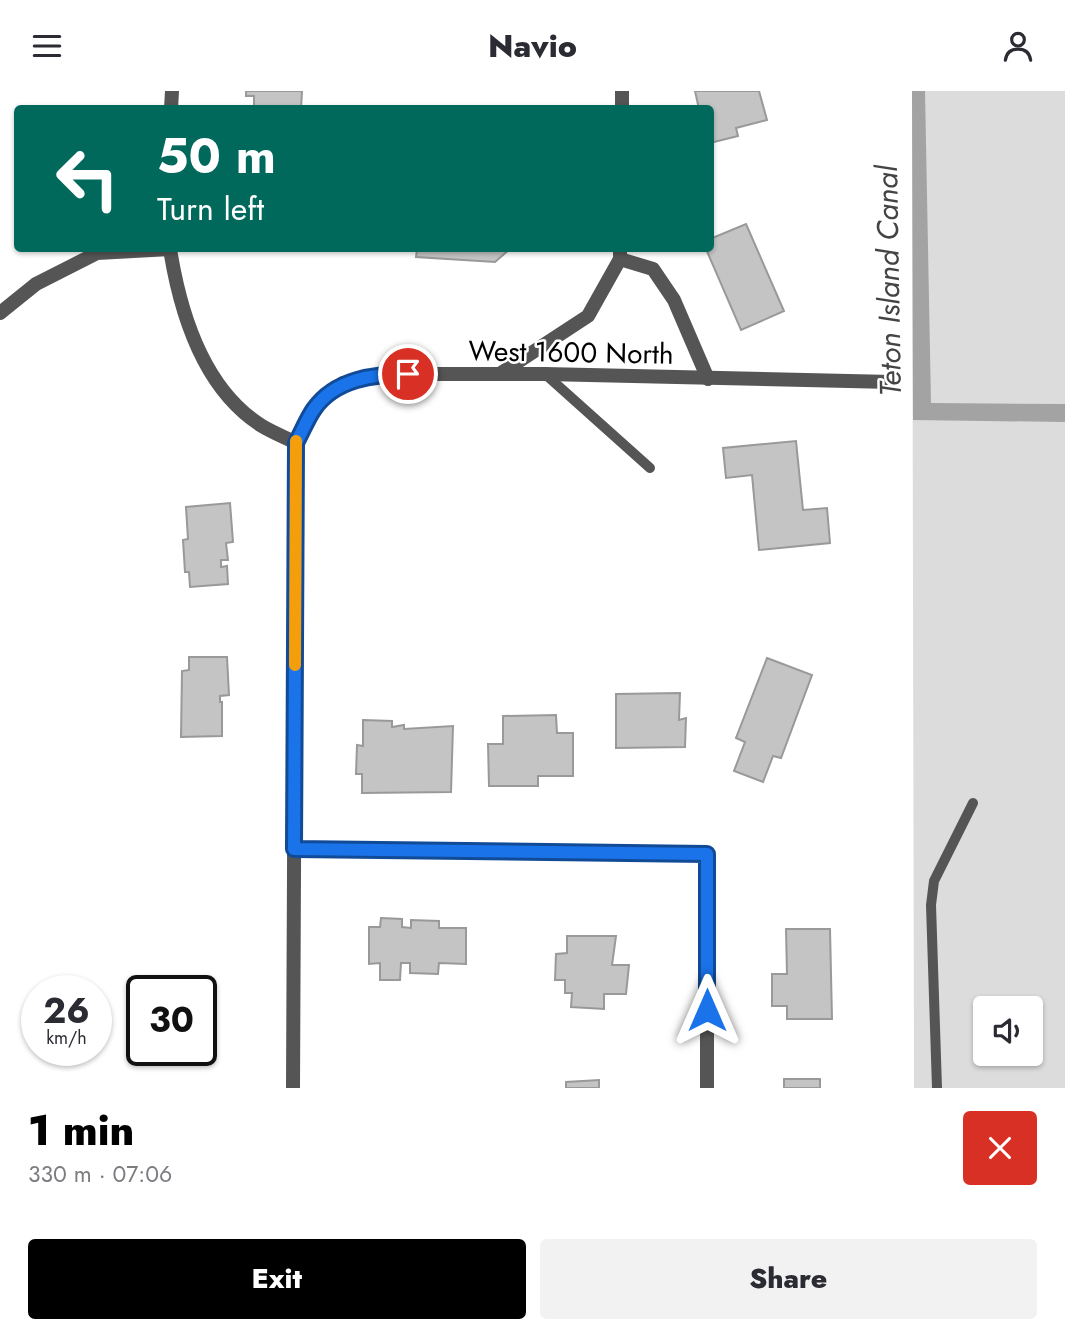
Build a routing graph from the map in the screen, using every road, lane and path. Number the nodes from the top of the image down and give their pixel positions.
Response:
1 (115, 252) edge
2 (170, 252) edge
3 (620, 254) edge
4 (0, 313) edge
5 (500, 374) junction
6 (545, 374) junction
7 (708, 379) junction
8 (892, 381) dead end
9 (296, 443) junction
10 (650, 468) dead end
11 (973, 803) dead end
12 (294, 849) junction
13 (293, 1088) edge
14 (707, 1088) edge
15 (937, 1088) edge

1 - 4 street
2 - 9 street
3 - 5 street
3 - 7 street
5 - 6 street, West 1600 North
5 - 9 street, West 1600 North
6 - 7 street, West 1600 North
6 - 10 lane
7 - 8 street, West 1600 North
9 - 12 street, West 1600 North
11 - 15 lane
12 - 13 street, West 1600 North
12 - 14 street

